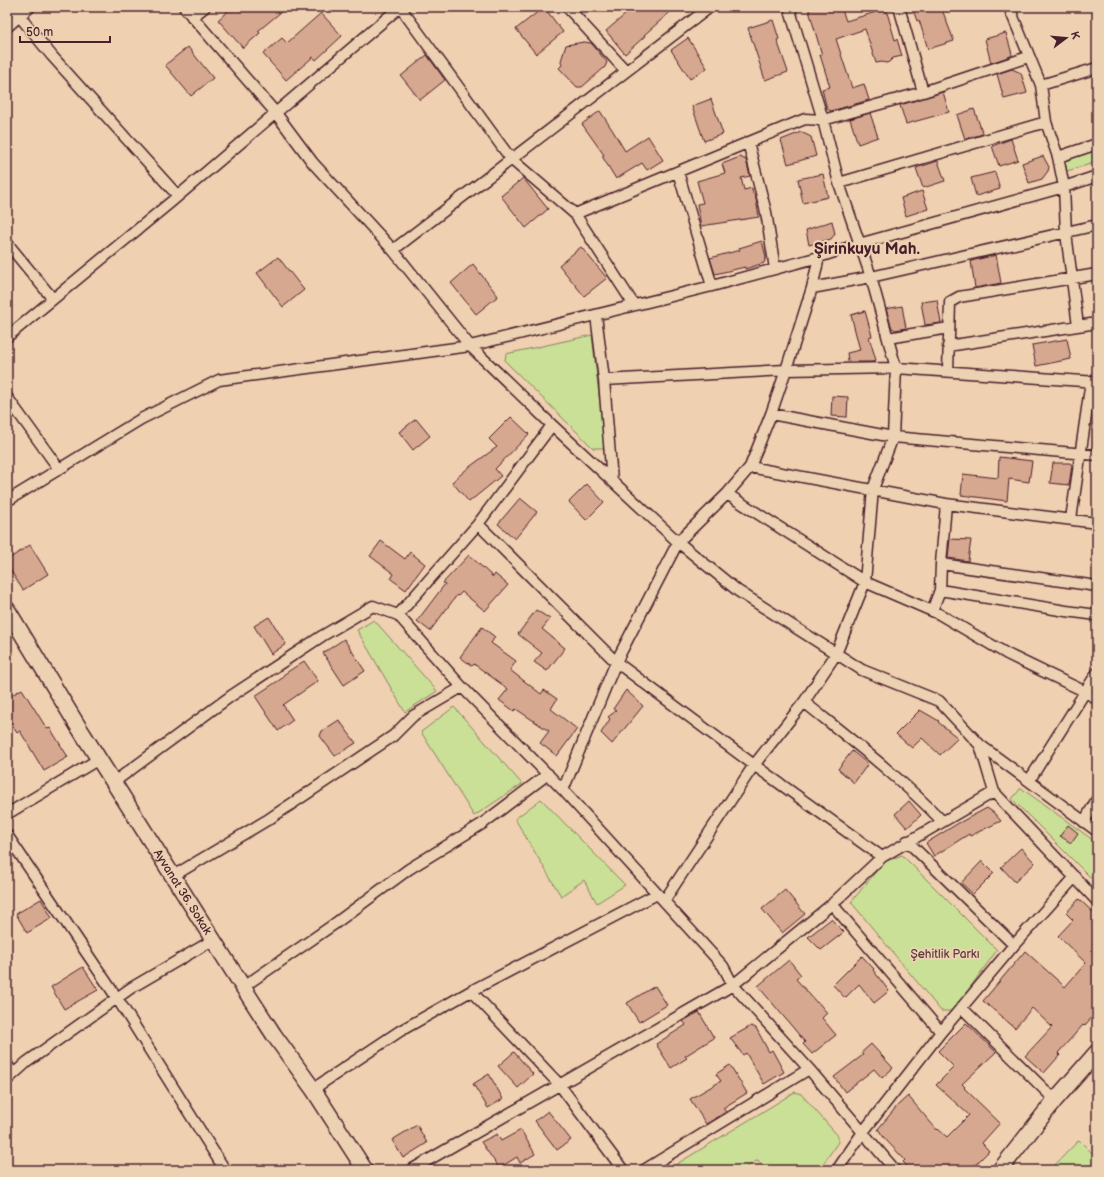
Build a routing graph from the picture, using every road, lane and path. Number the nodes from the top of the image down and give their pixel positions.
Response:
1 (12, 7) edge
2 (30, 7) edge
3 (184, 7) edge
4 (205, 7) edge
5 (400, 7) edge
6 (567, 7) edge
7 (710, 7) edge
8 (789, 7) edge
9 (900, 7) edge
10 (1009, 7) edge
11 (19, 16) junction
12 (192, 18) junction
13 (7, 27) edge
14 (1028, 57) junction
15 (1097, 68) edge
16 (626, 71) junction
17 (1041, 85) junction
18 (923, 92) junction
19 (275, 112) junction
20 (823, 120) junction
21 (1046, 122) junction
22 (748, 142) junction
23 (1097, 144) edge
24 (1058, 157) junction
25 (511, 159) junction
26 (678, 172) junction
27 (1097, 176) edge
28 (839, 183) junction
29 (1064, 187) junction
30 (178, 196) junction
31 (575, 214) junction
32 (1097, 225) edge
33 (1066, 233) junction
34 (7, 243) edge
35 (859, 244) junction
36 (393, 250) junction
37 (819, 257) junction
38 (775, 269) junction
39 (1097, 274) edge
40 (871, 277) junction
41 (1072, 278) junction
42 (712, 286) junction
43 (812, 288) junction
44 (53, 299) junction
45 (634, 305) junction
46 (596, 315) junction
47 (1097, 323) edge
48 (1078, 326) junction
49 (949, 328) junction
50 (7, 337) edge
51 (888, 338) junction
52 (470, 346) junction
53 (948, 346) junction
54 (896, 368) junction
55 (786, 370) junction
56 (948, 371) junction
57 (604, 380) junction
58 (1094, 382) edge
59 (7, 397) edge
60 (771, 414) junction
61 (552, 425) junction
62 (892, 437) junction
63 (1082, 454) junction
64 (1097, 455) edge
65 (750, 467) junction
66 (59, 469) junction
67 (612, 481) junction
68 (873, 489) junction
69 (727, 494) junction
70 (7, 501) edge
71 (946, 504) junction
72 (1071, 519) junction
73 (1097, 523) edge
74 (478, 524) junction
75 (678, 542) junction
76 (941, 564) junction
77 (865, 582) junction
78 (1097, 586) edge
79 (940, 590) junction
80 (7, 609) edge
81 (932, 611) junction
82 (398, 615) junction
83 (1097, 615) edge
84 (836, 654) junction
85 (616, 662) junction
86 (1097, 673) edge
87 (462, 687) junction
88 (1086, 692) junction
89 (1097, 700) edge
90 (804, 702) junction
91 (980, 746) junction
92 (99, 759) junction
93 (754, 765) junction
94 (548, 774) junction
95 (1029, 781) junction
96 (114, 782) junction
97 (563, 790) junction
98 (994, 792) junction
99 (1097, 799) edge
100 (7, 814) edge
101 (942, 821) junction
102 (1084, 822) junction
103 (1097, 831) edge
104 (7, 835) edge
105 (906, 841) junction
106 (882, 857) junction
107 (173, 876) junction
108 (1075, 877) junction
109 (661, 898) junction
110 (1097, 901) edge
111 (832, 904) junction
112 (213, 940) junction
113 (1014, 945) junction
114 (733, 985) junction
115 (243, 987) junction
116 (471, 991) junction
117 (117, 998) junction
118 (962, 1008) junction
119 (941, 1032) junction
120 (1097, 1052) edge
121 (7, 1064) edge
122 (809, 1069) junction
123 (10, 1077) edge
124 (559, 1084) junction
125 (313, 1089) junction
126 (1055, 1100) junction
127 (863, 1132) junction
128 (225, 1170) edge
129 (365, 1170) edge
130 (411, 1170) edge
131 (623, 1170) edge
132 (644, 1170) edge
133 (837, 1170) edge
134 (895, 1170) edge
135 (1000, 1170) edge

1 - 11 street
2 - 11 street
3 - 12 street
4 - 12 street
5 - 19 street
5 - 25 street
6 - 16 street
7 - 16 street
8 - 20 street
9 - 18 street
10 - 14 street
11 - 13 street
11 - 30 street
12 - 19 street
14 - 17 street
14 - 18 street
15 - 17 street
16 - 25 street
17 - 21 street
18 - 20 street
19 - 30 street
19 - 36 street
20 - 22 street
20 - 28 street
21 - 24 street
21 - 28 street
22 - 26 street
22 - 38 street
23 - 24 street
24 - 29 street
25 - 31 street
25 - 36 street
26 - 31 street
26 - 42 street
27 - 29 street
28 - 35 street
29 - 33 street
29 - 35 street
30 - 44 street
31 - 45 street
32 - 33 street
33 - 40 street
33 - 41 street
34 - 44 street
35 - 37 street
35 - 40 street
36 - 52 street
37 - 38 street
37 - 43 street
38 - 42 street
39 - 41 street
40 - 43 street
40 - 51 street
41 - 48 street
41 - 49 street
42 - 45 street
43 - 55 street
44 - 50 street
45 - 46 street
46 - 52 street
46 - 57 street
47 - 48 street
48 - 53 street
49 - 51 street
49 - 53 street
51 - 54 street
52 - 61 street
52 - 66 street
53 - 56 street
54 - 55 street
54 - 56 street
54 - 62 street
55 - 57 street
55 - 60 street
56 - 58 street
57 - 67 street
58 - 63 street
59 - 66 street
60 - 62 street
60 - 65 street
61 - 67 street
61 - 74 street
62 - 63 street
62 - 68 street
63 - 64 street
63 - 72 street
65 - 68 street
65 - 69 street
66 - 70 street
67 - 75 street
68 - 71 street
68 - 77 street
69 - 75 street
69 - 77 street
71 - 72 street
71 - 76 street
72 - 73 street
74 - 82 street
74 - 85 street
75 - 84 street
75 - 85 street
76 - 78 street
76 - 79 street
77 - 81 street
77 - 84 street
79 - 81 street
79 - 83 street
80 - 92 street, Ayvanat 36. Sokak
81 - 88 street
82 - 87 street
82 - 96 street
84 - 90 street
84 - 91 street
85 - 93 street
85 - 97 street
86 - 88 street
87 - 94 street
87 - 107 street
88 - 89 street
88 - 95 street
90 - 93 street
90 - 101 street
91 - 95 street
91 - 98 street
92 - 96 street, Ayvanat 36. Sokak
92 - 100 street
93 - 106 street
93 - 109 street
94 - 97 street
94 - 115 street
95 - 102 street
96 - 107 street, Ayvanat 36. Sokak
97 - 109 street
98 - 101 street
98 - 108 street
99 - 102 street
101 - 105 street
102 - 103 street
104 - 117 street
105 - 106 street
105 - 113 street
106 - 111 street
107 - 112 street, Ayvanat 36. Sokak
108 - 110 street
108 - 113 street
109 - 114 street
109 - 116 street
111 - 114 street
111 - 119 street
112 - 115 street, Ayvanat 36. Sokak
112 - 117 street
113 - 118 street
114 - 122 street
114 - 124 street
115 - 125 street, Ayvanat 36. Sokak
116 - 124 street
116 - 125 street
117 - 123 street
117 - 128 street
118 - 119 street
118 - 126 street
119 - 127 street
120 - 126 street
121 - 123 street
122 - 127 street
122 - 132 street
124 - 130 street
124 - 131 street
125 - 129 street, Ayvanat 36. Sokak
126 - 135 street
127 - 133 street
127 - 134 street

